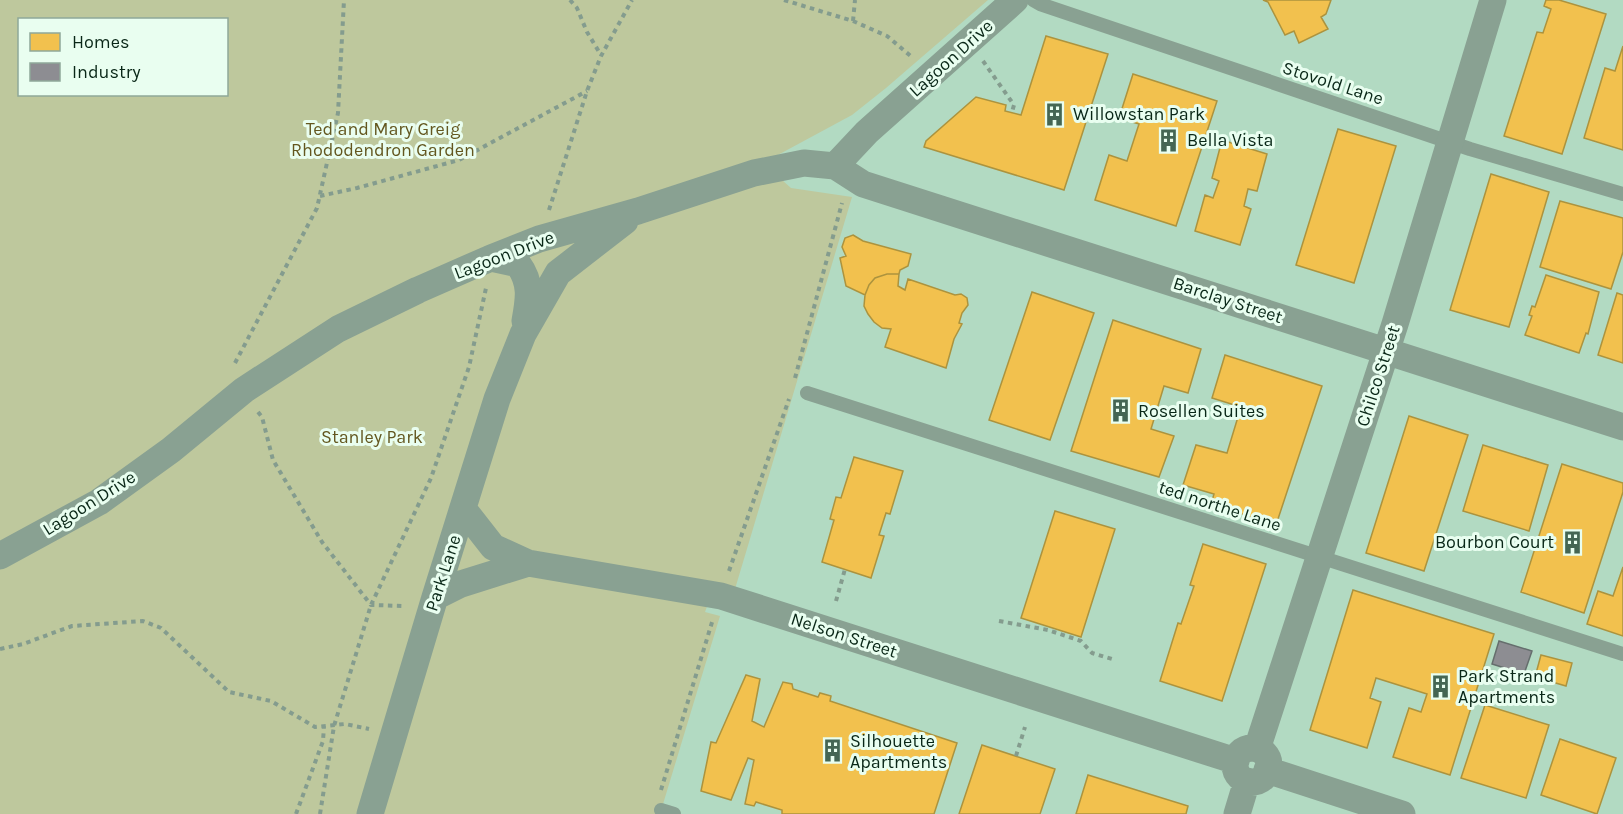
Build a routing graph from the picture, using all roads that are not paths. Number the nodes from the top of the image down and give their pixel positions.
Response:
1 (1015, 0) edge
2 (1033, 0) edge
3 (1493, 0) edge
4 (1451, 141) junction
5 (835, 166) junction
6 (1623, 194) edge
7 (639, 211) junction
8 (489, 268) junction
9 (523, 334) junction
10 (1386, 351) junction
11 (807, 393) dead end
12 (1623, 427) edge
13 (464, 510) junction
14 (0, 556) edge
15 (1319, 556) junction
16 (528, 563) junction
17 (425, 602) junction
18 (1623, 654) edge
19 (1252, 765) junction
20 (370, 814) edge
21 (1237, 814) edge
22 (1402, 814) edge

1 - 5 street, Lagoon Drive
2 - 4 lane, Stovold Lane
3 - 4 street, Chilco Street
4 - 6 lane, Stovold Lane
4 - 10 street, Chilco Street
5 - 7 street, Lagoon Drive
5 - 10 street, Barclay Street
7 - 8 street, Lagoon Drive
7 - 9 street, Park Lane
8 - 9 street, Park Lane
8 - 14 street, Lagoon Drive
9 - 13 street, Park Lane
10 - 12 street, Barclay Street
10 - 15 street, Chilco Street
11 - 15 lane, ted northe Lane
13 - 16 street, Nelson Street
13 - 17 street, Park Lane
15 - 18 lane, ted northe Lane
15 - 19 street, Chilco Street
16 - 17 street
16 - 19 street, Nelson Street
17 - 20 street, Park Lane
19 - 21 street, Chilco Street
19 - 22 street, Nelson Street

